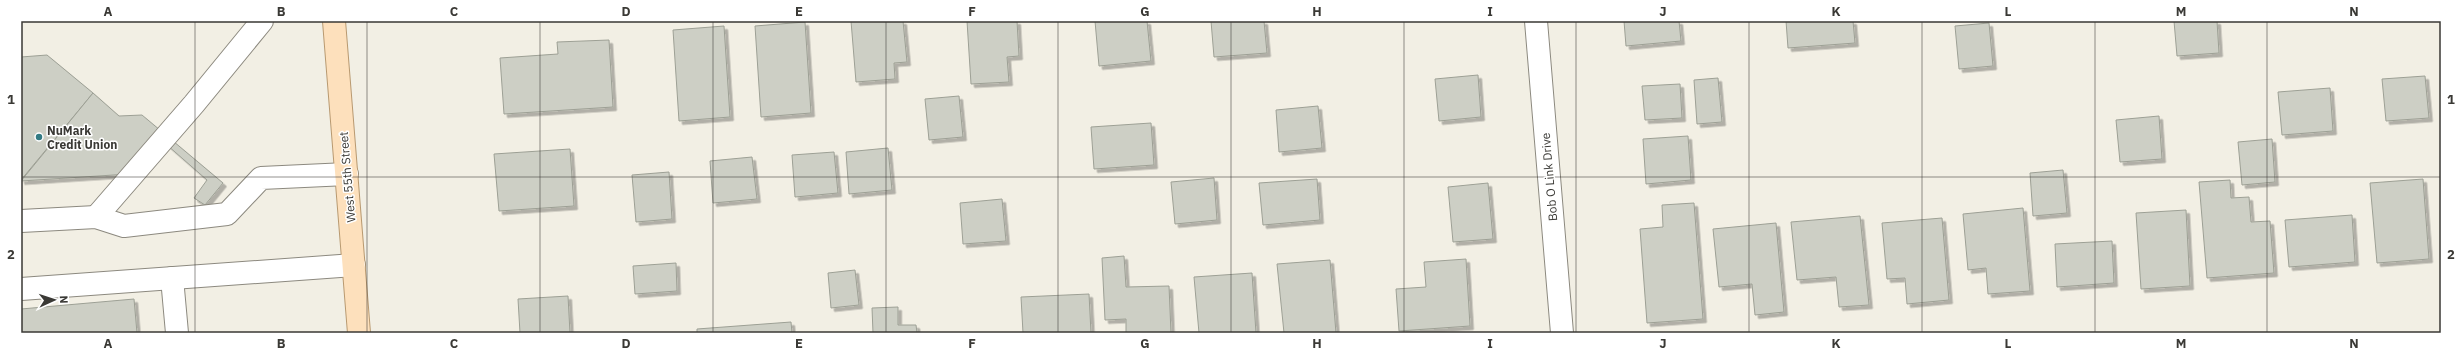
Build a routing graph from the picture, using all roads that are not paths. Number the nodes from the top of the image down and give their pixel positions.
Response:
1 (262, 21) edge
2 (334, 21) edge
3 (1536, 21) edge
4 (347, 174) junction
5 (96, 217) junction
6 (21, 221) edge
7 (354, 265) junction
8 (172, 278) junction
9 (21, 289) edge
10 (177, 333) edge
11 (359, 333) edge
12 (1562, 333) edge

1 - 5 street
2 - 4 main road, West 55th Street
3 - 12 street, Bob O Link Drive
4 - 5 street
4 - 7 main road, West 55th Street
5 - 6 street
7 - 8 street
7 - 11 main road, West 55th Street
8 - 9 street
8 - 10 street

